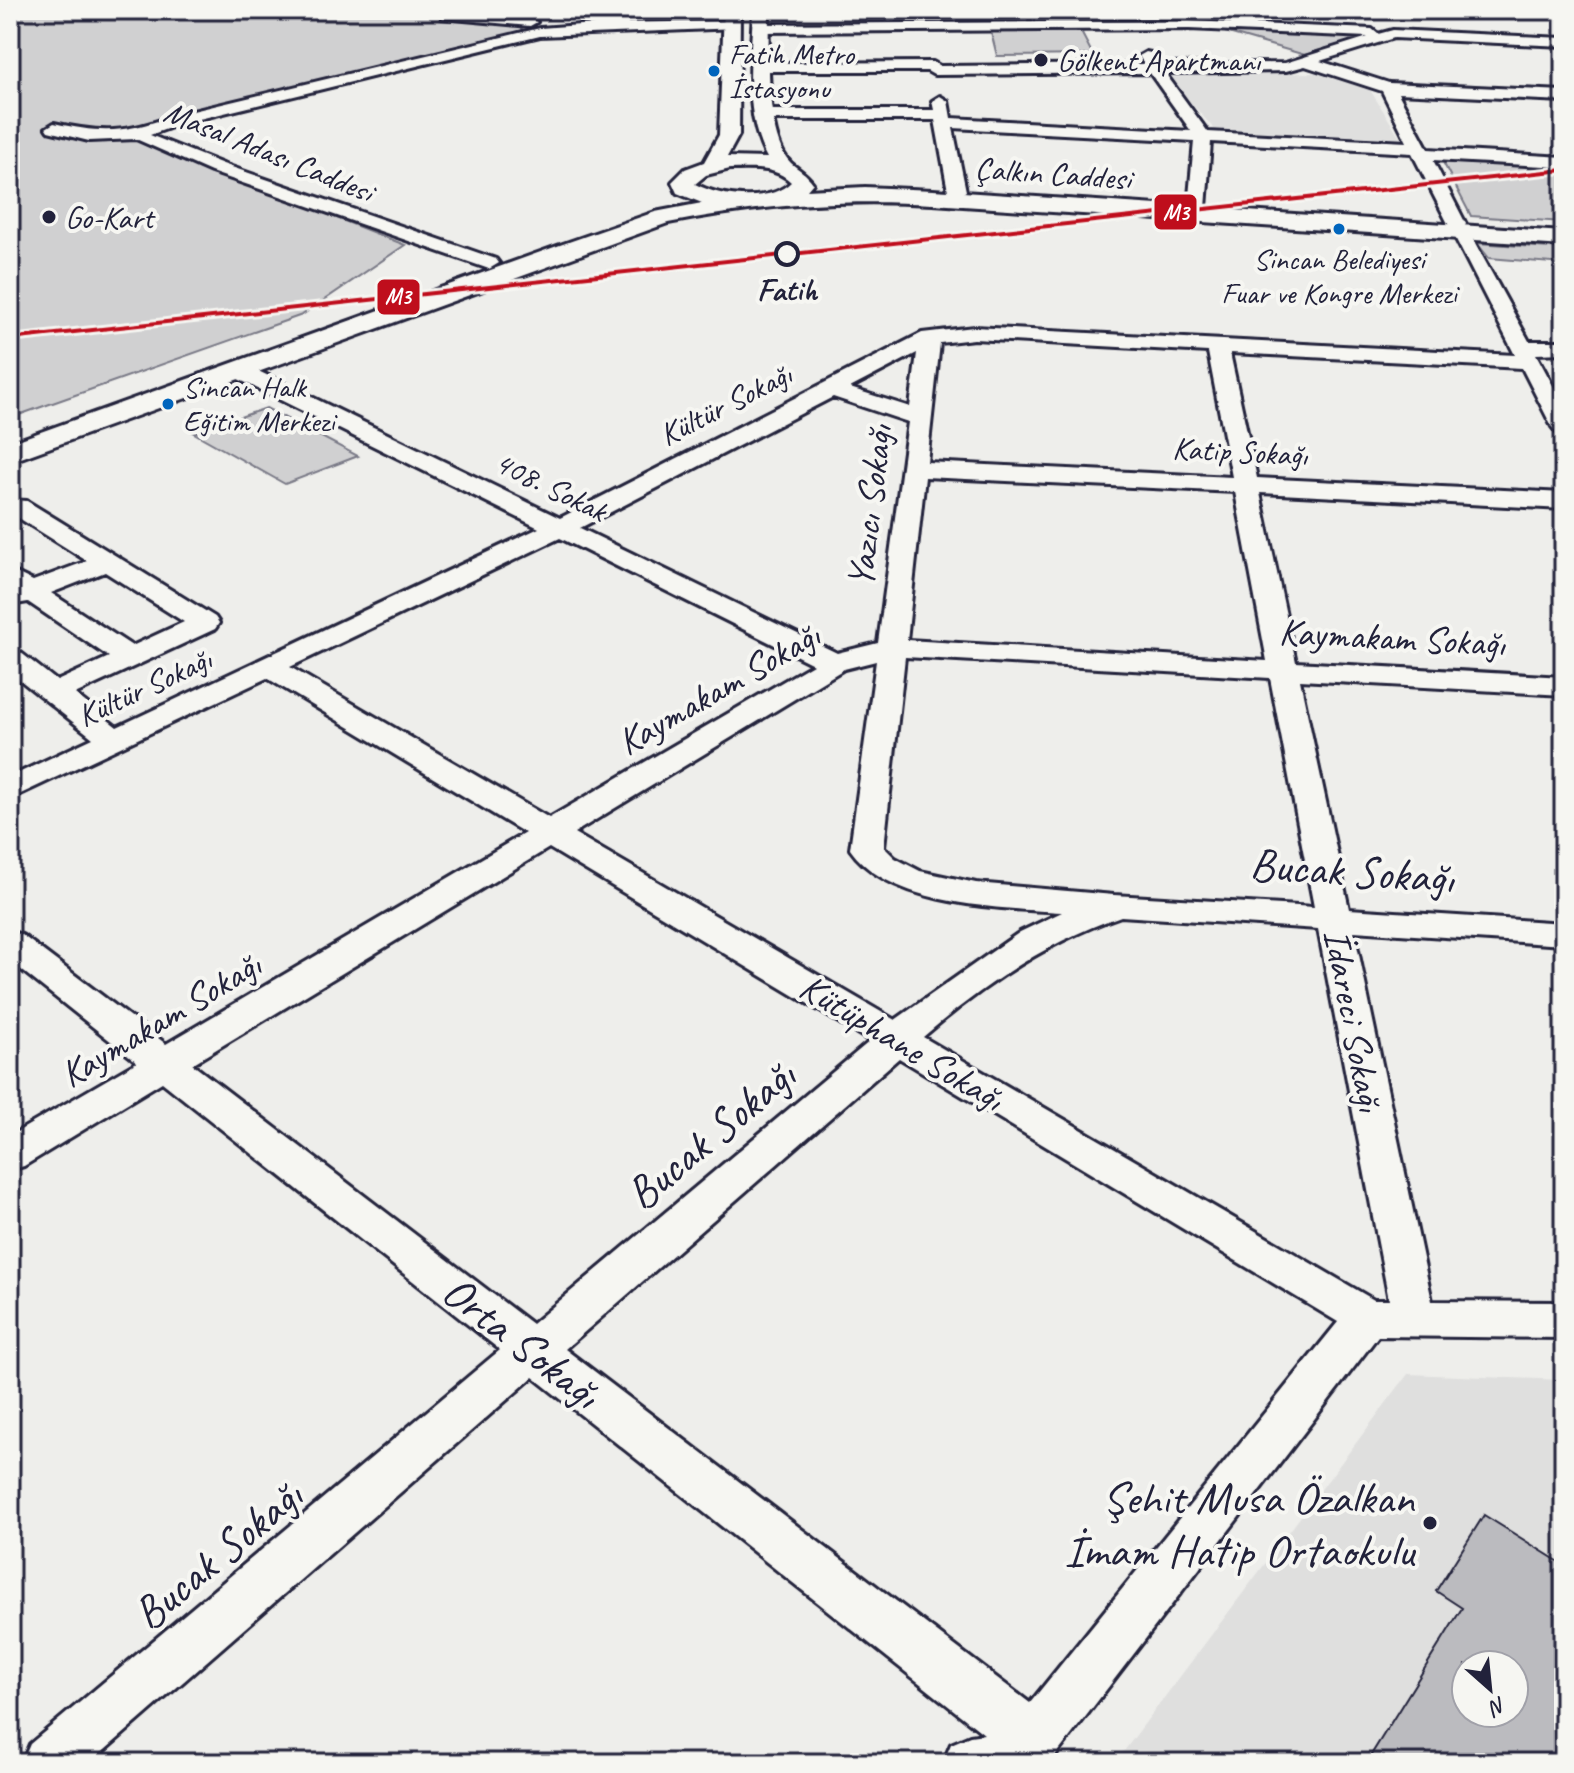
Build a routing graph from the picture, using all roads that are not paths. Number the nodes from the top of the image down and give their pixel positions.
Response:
1 (715, 10) edge
2 (1180, 10) edge
3 (1262, 13) dead end
4 (447, 15) dead end
5 (732, 18) edge
6 (1358, 18) dead end
7 (761, 19) edge
8 (1126, 25) junction
9 (1189, 25) junction
10 (1375, 33) junction
11 (1393, 34) junction
12 (1424, 35) junction
13 (1564, 42) edge
14 (1248, 44) dead end
15 (930, 51) junction
16 (1278, 53) dead end
17 (1437, 57) dead end
18 (1307, 62) junction
19 (761, 67) junction
20 (1155, 69) junction
21 (1388, 88) junction
22 (1564, 96) edge
23 (761, 115) junction
24 (944, 119) junction
25 (54, 128) dead end
26 (141, 134) junction
27 (1203, 137) junction
28 (1420, 151) junction
29 (1564, 162) edge
30 (712, 166) junction
31 (788, 170) junction
32 (685, 188) junction
33 (957, 191) junction
34 (777, 198) junction
35 (740, 202) junction
36 (1197, 208) junction
37 (1458, 228) junction
38 (1564, 231) edge
39 (1564, 239) edge
40 (489, 263) junction
41 (930, 338) junction
42 (1218, 347) junction
43 (1564, 347) edge
44 (1526, 355) junction
45 (238, 370) junction
46 (829, 388) junction
47 (920, 418) junction
48 (1564, 427) edge
49 (10, 436) edge
50 (10, 453) edge
51 (914, 469) junction
52 (1246, 485) junction
53 (1564, 501) edge
54 (10, 508) edge
55 (560, 528) junction
56 (108, 562) junction
57 (17, 590) edge
58 (891, 648) junction
59 (10, 658) edge
60 (130, 658) junction
61 (834, 663) junction
62 (268, 666) junction
63 (1284, 670) junction
64 (1564, 686) edge
65 (54, 693) junction
66 (113, 739) junction
67 (10, 789) edge
68 (549, 833) junction
69 (1119, 905) junction
70 (1333, 919) junction
71 (1564, 934) edge
72 (10, 943) edge
73 (898, 1040) junction
74 (164, 1063) junction
75 (10, 1155) edge
76 (1390, 1318) junction
77 (1564, 1320) edge
78 (533, 1350) junction
79 (1012, 1756) edge
80 (49, 1763) edge

1 - 4 street
2 - 9 street
3 - 9 street
5 - 26 street, Masal Adası Caddesi
5 - 30 main road
6 - 10 street
7 - 15 street
7 - 19 main road
8 - 9 street
8 - 15 street
8 - 20 street
9 - 10 street
9 - 14 street
10 - 11 street
11 - 12 street
11 - 18 street
12 - 13 street
12 - 17 street
15 - 19 street
15 - 20 street
15 - 24 street
16 - 18 street
18 - 20 street
18 - 21 street
19 - 23 main road
20 - 27 street
21 - 22 street
21 - 28 street
23 - 24 street
23 - 31 main road
24 - 27 street
24 - 33 street
25 - 26 street
26 - 40 street, Masal Adası Caddesi
27 - 28 street
27 - 36 street
28 - 29 street
28 - 37 street
30 - 31 main road, Çalkın Caddesi
30 - 32 main road
31 - 33 main road, Çalkın Caddesi
31 - 34 main road
32 - 35 main road
32 - 40 main road
33 - 36 main road, Çalkın Caddesi
34 - 35 main road, Çalkın Caddesi
34 - 37 main road, Çalkın Caddesi
35 - 45 main road
36 - 37 main road, Çalkın Caddesi
37 - 38 main road, Çalkın Caddesi
37 - 39 main road, Çalkın Caddesi
37 - 44 street
40 - 49 main road
41 - 42 street, Kültür Sokağı
41 - 46 street, Kültür Sokağı
41 - 47 street, Yazıcı Sokağı
42 - 44 street, Kültür Sokağı
42 - 52 street, İdareci Sokağı
43 - 44 street, Kültür Sokağı
44 - 48 street
45 - 50 main road
45 - 55 street, 408. Sokak
46 - 47 street
46 - 55 street, Kültür Sokağı
47 - 51 street, Yazıcı Sokağı
51 - 52 street, Katip Sokağı
51 - 58 street, Yazıcı Sokağı
52 - 53 street, Katip Sokağı
52 - 63 street, İdareci Sokağı
54 - 56 street
55 - 61 street, 408. Sokak
55 - 62 street, Kültür Sokağı
56 - 57 street
56 - 60 street
57 - 60 street
58 - 61 street, Kaymakam Sokağı
58 - 63 street, Kaymakam Sokağı
58 - 69 street, Yazıcı Sokağı
59 - 65 street
60 - 65 street
61 - 68 street, Kaymakam Sokağı
62 - 66 street, Kültür Sokağı
62 - 68 street, Kütüphane Sokağı
63 - 64 street, Kaymakam Sokağı
63 - 70 street, İdareci Sokağı
65 - 66 street
66 - 67 street, Kültür Sokağı
68 - 73 street, Kütüphane Sokağı
68 - 74 street, Kaymakam Sokağı
69 - 70 street, Bucak Sokağı
69 - 73 street, Bucak Sokağı
70 - 71 street, Bucak Sokağı
70 - 76 street, İdareci Sokağı
72 - 74 street, Orta Sokağı
73 - 76 street, Kütüphane Sokağı
73 - 78 street, Bucak Sokağı
74 - 75 street, Kaymakam Sokağı
74 - 78 street, Orta Sokağı
76 - 77 street, Kütüphane Sokağı
76 - 79 street
78 - 79 street, Orta Sokağı
78 - 80 street, Bucak Sokağı

